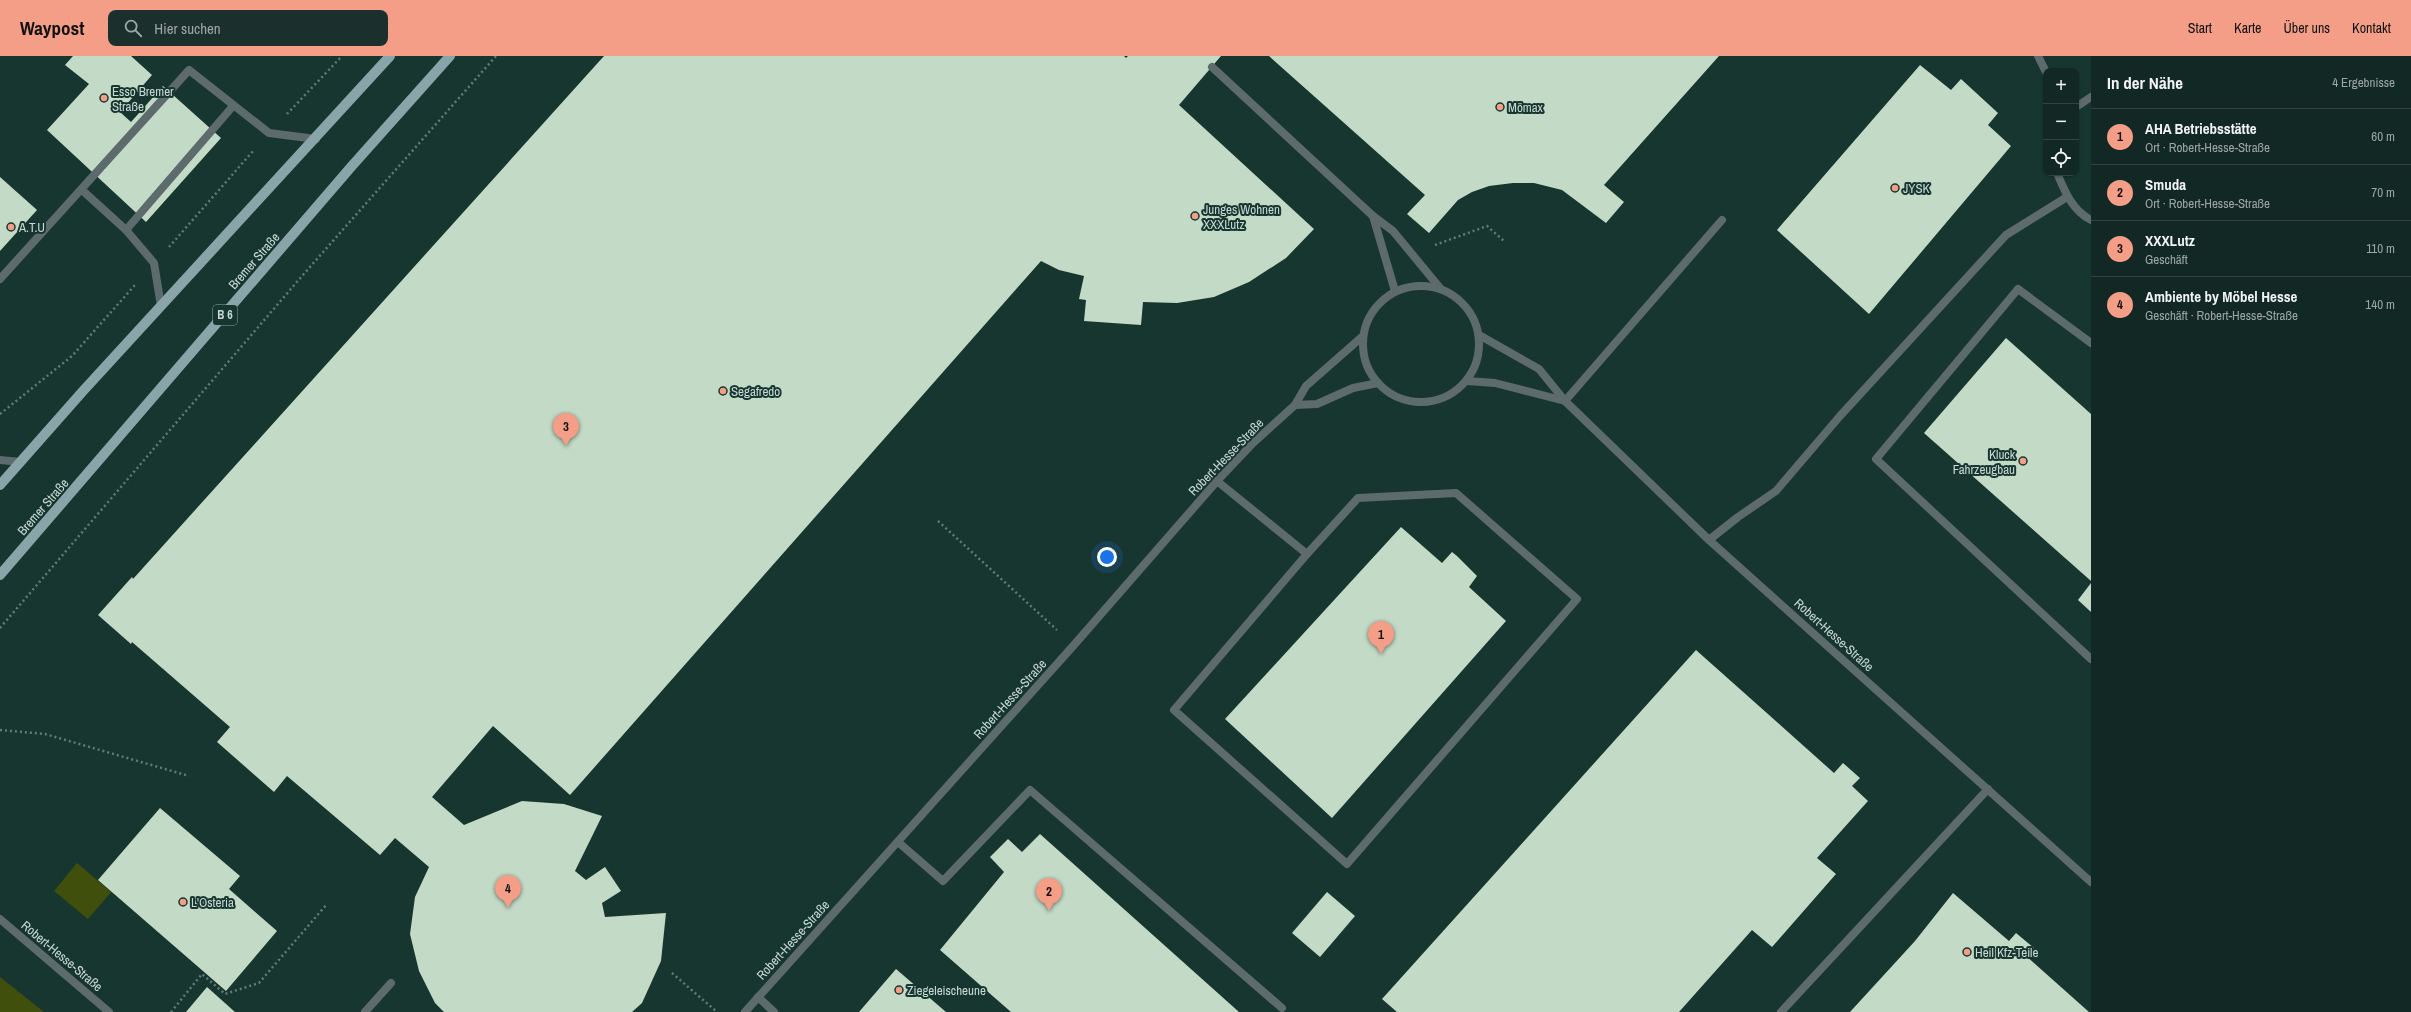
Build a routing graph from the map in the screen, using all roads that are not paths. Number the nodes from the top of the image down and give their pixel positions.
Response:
1 (390, 56) edge
2 (450, 56) edge
3 (2038, 56) edge
4 (1212, 67) dead end
5 (2044, 68) edge
6 (2091, 97) edge
7 (2079, 105) edge
8 (233, 106) junction
9 (316, 139) junction
10 (2058, 176) edge
11 (82, 190) junction
12 (2066, 197) junction
13 (1373, 216) junction
14 (1722, 220) dead end
15 (2091, 220) edge
16 (126, 230) junction
17 (0, 279) edge
18 (1440, 288) junction
19 (1395, 291) junction
20 (161, 306) junction
21 (1479, 335) junction
22 (1363, 336) junction
23 (2091, 343) edge
24 (1467, 381) junction
25 (1378, 383) junction
26 (1565, 401) junction
27 (1295, 405) junction
28 (0, 460) edge
29 (21, 462) junction
30 (1217, 481) junction
31 (0, 485) edge
32 (1710, 540) junction
33 (1307, 554) junction
34 (0, 575) edge
35 (2091, 659) edge
36 (1988, 789) junction
37 (898, 842) junction
38 (2091, 882) edge
39 (0, 919) edge
40 (391, 982) dead end
41 (758, 997) junction
42 (1282, 1008) dead end
43 (110, 1012) edge
44 (365, 1012) edge
45 (745, 1012) edge
46 (774, 1012) edge
47 (1781, 1012) edge

1 - 9 main road
2 - 34 main road, Bremer Straße / B 6
3 - 5 street
4 - 13 street
6 - 7 street
8 - 9 street
8 - 11 street
8 - 16 street
9 - 20 main road
10 - 12 street
11 - 16 street
11 - 17 street
12 - 15 street
12 - 32 street
13 - 18 street
13 - 19 street
14 - 26 street
16 - 20 street
18 - 19 street
18 - 21 street
19 - 22 street
20 - 29 main road
21 - 24 street
21 - 26 street, Robert-Hesse-Straße
22 - 25 street
22 - 27 street, Robert-Hesse-Straße
23 - 35 street
24 - 25 street
24 - 26 street, Robert-Hesse-Straße
25 - 27 street
26 - 32 street, Robert-Hesse-Straße
27 - 30 street, Robert-Hesse-Straße
28 - 29 street
29 - 31 main road
30 - 33 street
30 - 37 street, Robert-Hesse-Straße
32 - 36 street, Robert-Hesse-Straße
33 - 33 street
36 - 38 street, Robert-Hesse-Straße
36 - 47 street
37 - 41 street, Robert-Hesse-Straße
37 - 42 street
39 - 43 street, Robert-Hesse-Straße
40 - 44 street
41 - 45 street, Robert-Hesse-Straße
41 - 46 street

